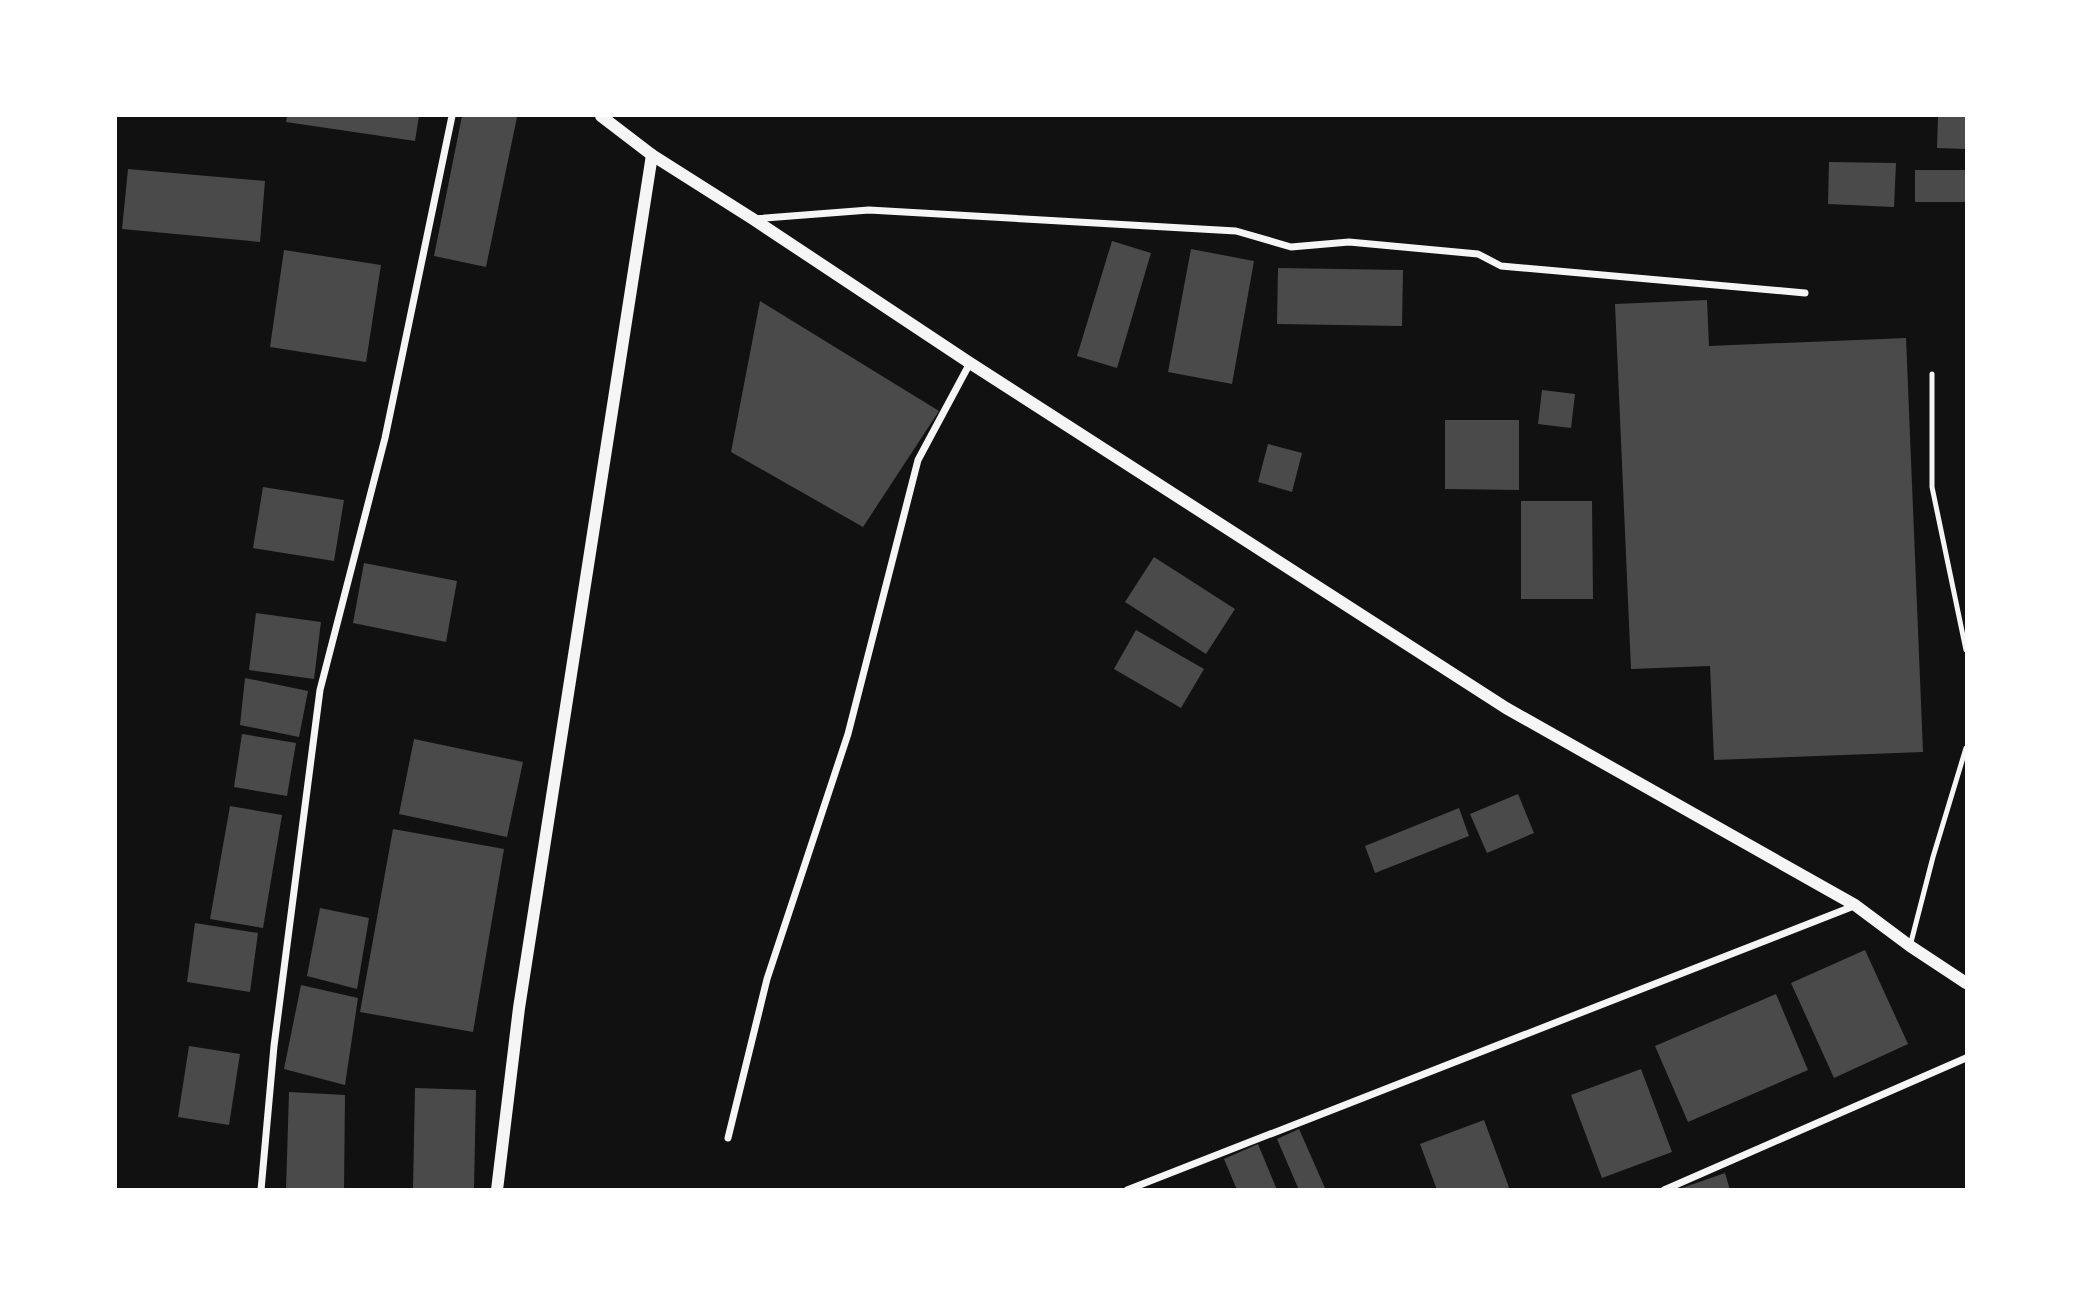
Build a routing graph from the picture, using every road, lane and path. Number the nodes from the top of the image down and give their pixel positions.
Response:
1 (452, 116) edge
2 (601, 116) edge
3 (652, 155) junction
4 (753, 219) junction
5 (1805, 293) dead end
6 (970, 363) junction
7 (1932, 374) dead end
8 (1966, 650) edge
9 (1966, 748) edge
10 (1854, 905) junction
11 (1910, 946) junction
12 (1966, 983) edge
13 (1966, 1058) edge
14 (728, 1138) dead end
15 (261, 1189) edge
16 (496, 1189) edge
17 (1127, 1189) edge
18 (1664, 1189) edge

1 - 15 street
2 - 3 street
3 - 4 street
3 - 16 street
4 - 5 street
4 - 6 street
6 - 10 street
6 - 14 street
7 - 8 lane
9 - 11 lane
10 - 11 street
10 - 17 street
11 - 12 street
13 - 18 street

